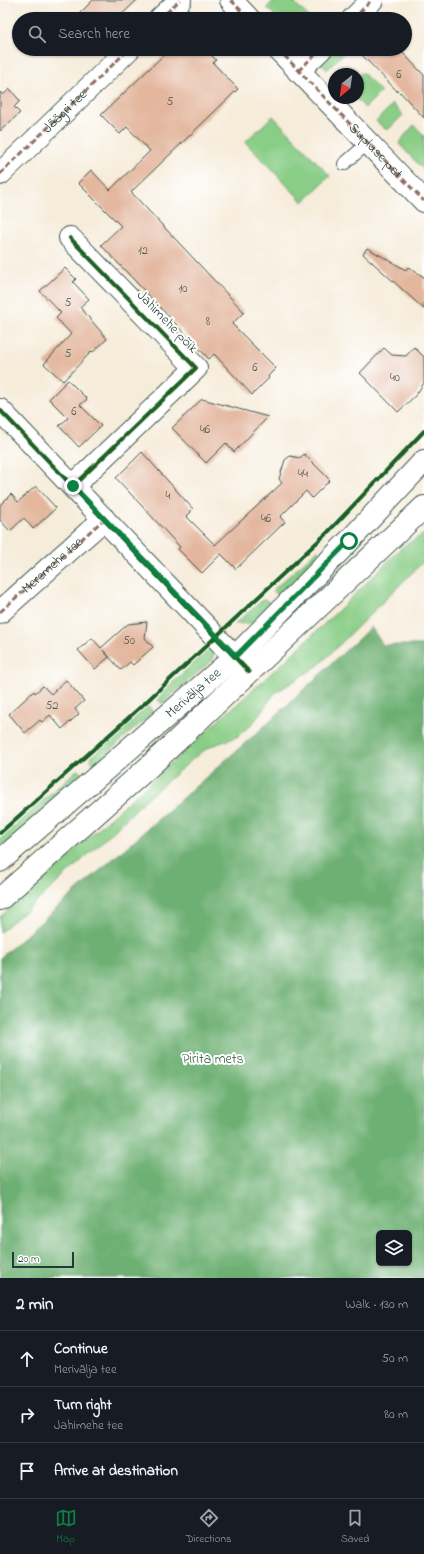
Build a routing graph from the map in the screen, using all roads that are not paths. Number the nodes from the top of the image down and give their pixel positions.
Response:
1 (180, 0) edge
2 (231, 0) edge
3 (372, 0) edge
4 (167, 12) edge
5 (242, 12) edge
6 (359, 12) edge
7 (122, 56) edge
8 (284, 56) edge
9 (314, 56) edge
10 (298, 71) junction
11 (368, 143) junction
12 (344, 164) dead end
13 (0, 174) edge
14 (424, 201) edge
15 (70, 238) dead end
16 (0, 410) edge
17 (424, 461) edge
18 (73, 486) junction
19 (424, 507) edge
20 (104, 519) junction
21 (0, 612) edge
22 (242, 664) junction
23 (0, 861) edge
24 (0, 899) edge

1 - 4 street
2 - 5 street
3 - 6 street
7 - 13 street, Jäägri tee
8 - 10 street, Supluse pst
9 - 10 street
10 - 11 street, Supluse pst
11 - 12 lane
11 - 14 street, Supluse pst
15 - 18 street, Jahimehe põik
16 - 18 street
17 - 22 street, Merivälja tee
18 - 20 street
19 - 22 street, Merivälja tee
20 - 21 street, Meremehe tee
20 - 22 street
22 - 23 street, Merivälja tee
22 - 24 street, Merivälja tee

